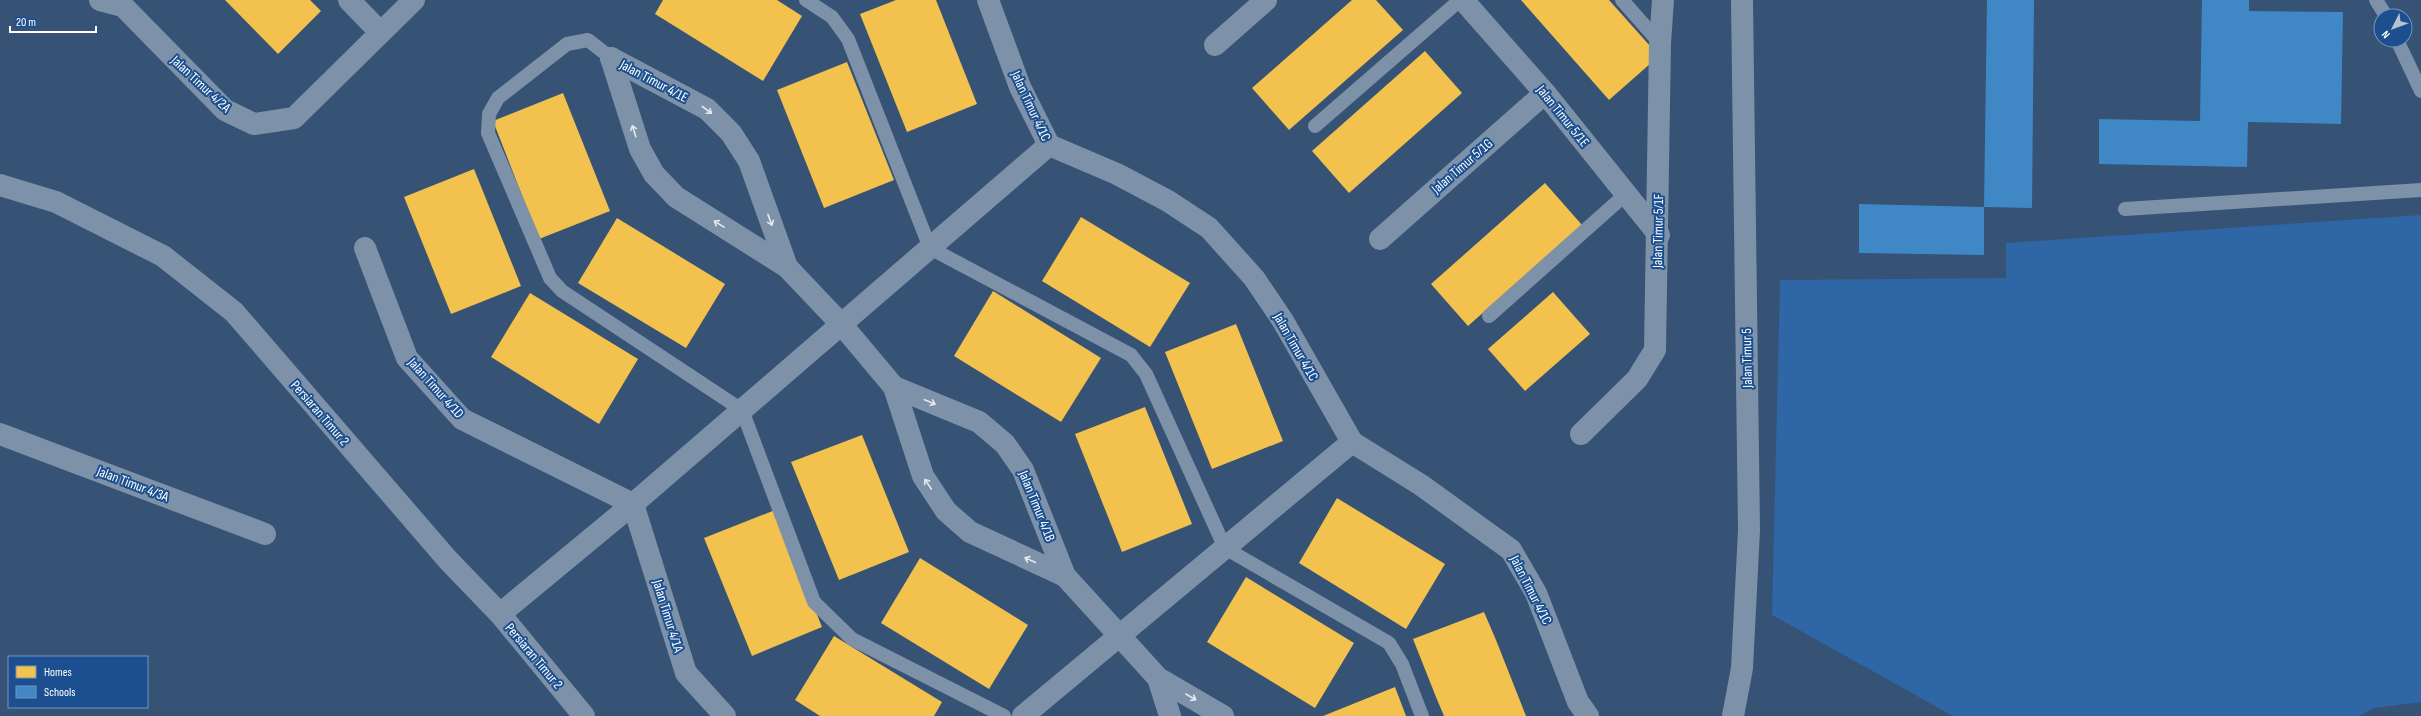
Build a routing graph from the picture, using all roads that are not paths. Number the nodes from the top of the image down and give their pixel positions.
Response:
1 (100, 0) edge
2 (349, 0) edge
3 (414, 0) edge
4 (806, 0) edge
5 (988, 0) edge
6 (1266, 0) edge
7 (1462, 0) edge
8 (1622, 0) edge
9 (1663, 0) edge
10 (1742, 0) edge
11 (380, 32) junction
12 (1660, 44) junction
13 (1215, 45) dead end
14 (2401, 48) edge
15 (611, 58) junction
16 (2421, 91) edge
17 (1545, 94) junction
18 (1315, 126) dead end
19 (1049, 145) junction
20 (0, 185) edge
21 (2421, 190) edge
22 (1626, 194) junction
23 (2125, 210) dead end
24 (1659, 235) junction
25 (1380, 239) dead end
26 (365, 248) dead end
27 (930, 248) junction
28 (787, 267) junction
29 (1489, 316) dead end
30 (842, 325) junction
31 (894, 387) junction
32 (742, 410) junction
33 (0, 434) edge
34 (1581, 434) dead end
35 (1352, 442) junction
36 (633, 504) junction
37 (265, 534) dead end
38 (1225, 548) junction
39 (1065, 576) junction
40 (500, 614) junction
41 (1121, 636) junction
42 (1158, 678) junction
43 (584, 716) edge
44 (725, 716) edge
45 (1004, 716) edge
46 (1023, 716) edge
47 (1170, 716) edge
48 (1223, 716) edge
49 (1422, 716) edge
50 (1588, 716) edge
51 (1733, 716) edge

1 - 11 street, Jalan Timur 4/2A
2 - 11 street
3 - 11 street, Jalan Timur 4/2A
4 - 27 lane
5 - 19 street, Jalan Timur 4/1C
6 - 13 street
7 - 17 street, Jalan Timur 5/1E
7 - 18 lane
8 - 12 lane
9 - 12 street, Jalan Timur 5/1F
10 - 51 street, Jalan Timur 5
12 - 24 street, Jalan Timur 5/1F
14 - 16 lane
28 -> 15 street, Jalan Timur 4/1E
15 -> 28 street, Jalan Timur 4/1E
15 - 32 lane
17 - 22 street, Jalan Timur 5/1E
17 - 25 street, Jalan Timur 5/1G
19 - 27 street
19 - 35 street, Jalan Timur 4/1C
20 - 40 street, Persiaran Timur 2
21 - 23 lane
22 - 24 street, Jalan Timur 5/1E
22 - 29 lane
24 - 34 street, Jalan Timur 5/1F
26 - 36 street, Jalan Timur 4/1D
27 - 30 street
27 - 38 lane
28 - 30 street, Jalan Timur 4/1E
30 - 31 street, Jalan Timur 4/1B
30 - 32 street
31 -> 39 street, Jalan Timur 4/1B
39 -> 31 street, Jalan Timur 4/1B
32 - 36 street
32 - 45 lane
33 - 37 street, Jalan Timur 4/3A
35 - 38 street
35 - 50 street, Jalan Timur 4/1C
36 - 40 street
36 - 44 street, Jalan Timur 4/1A
38 - 41 street
38 - 49 lane
39 - 41 street, Jalan Timur 4/1B
40 - 43 street, Persiaran Timur 2
41 - 42 street, Jalan Timur 4/1B
41 - 46 street
42 - 47 street, Jalan Timur 4/1B
42 -> 48 street, Jalan Timur 4/1B

